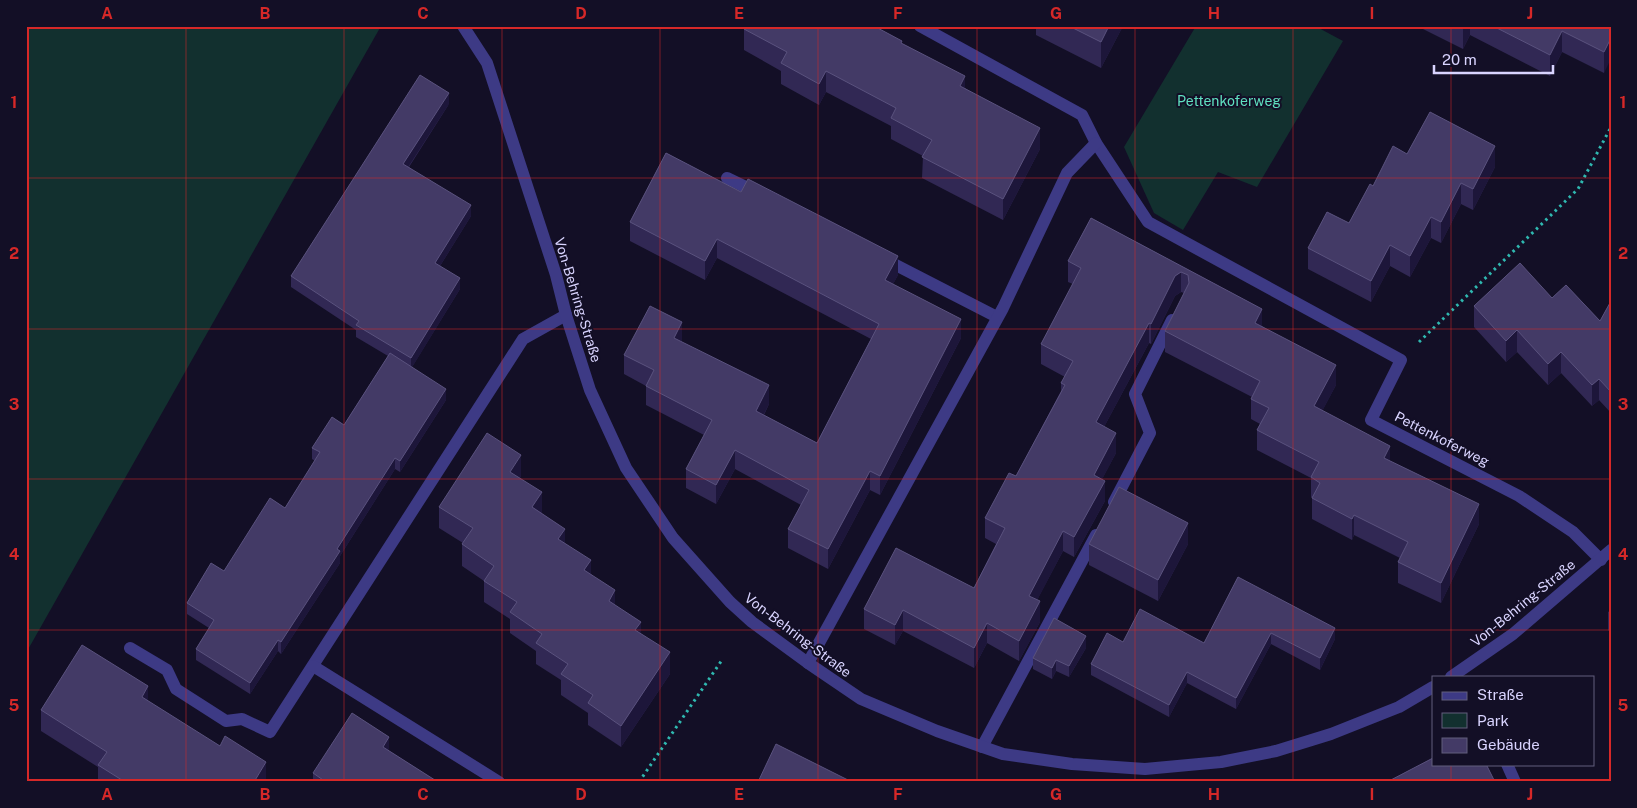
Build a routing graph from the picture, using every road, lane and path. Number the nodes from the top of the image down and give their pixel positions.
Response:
1 (463, 26) edge
2 (920, 26) edge
3 (1611, 127) edge
4 (1096, 143) junction
5 (728, 178) dead end
6 (771, 200) edge
7 (876, 254) edge
8 (1178, 308) edge
9 (566, 315) junction
10 (997, 318) junction
11 (1401, 360) junction
12 (1109, 510) edge
13 (1100, 527) edge
14 (1611, 550) edge
15 (1601, 560) junction
16 (130, 648) dead end
17 (722, 660) dead end
18 (808, 663) junction
19 (313, 666) junction
20 (1458, 675) edge
21 (1432, 688) edge
22 (982, 747) junction
23 (1508, 766) edge
24 (499, 782) edge
25 (640, 782) edge
26 (1514, 782) edge

1 - 9 street, Von-Behring-Straße
2 - 4 street
3 - 11 path
4 - 10 street
4 - 11 street
5 - 6 street
7 - 10 street
8 - 12 street
9 - 18 street, Von-Behring-Straße
9 - 19 street
10 - 18 street
11 - 15 street, Pettenkoferweg
13 - 22 street
14 - 15 street, Von-Behring-Straße
15 - 20 street, Von-Behring-Straße
16 - 19 street
17 - 25 path
18 - 22 street, Von-Behring-Straße
19 - 24 street
21 - 22 street, Von-Behring-Straße
23 - 26 street

